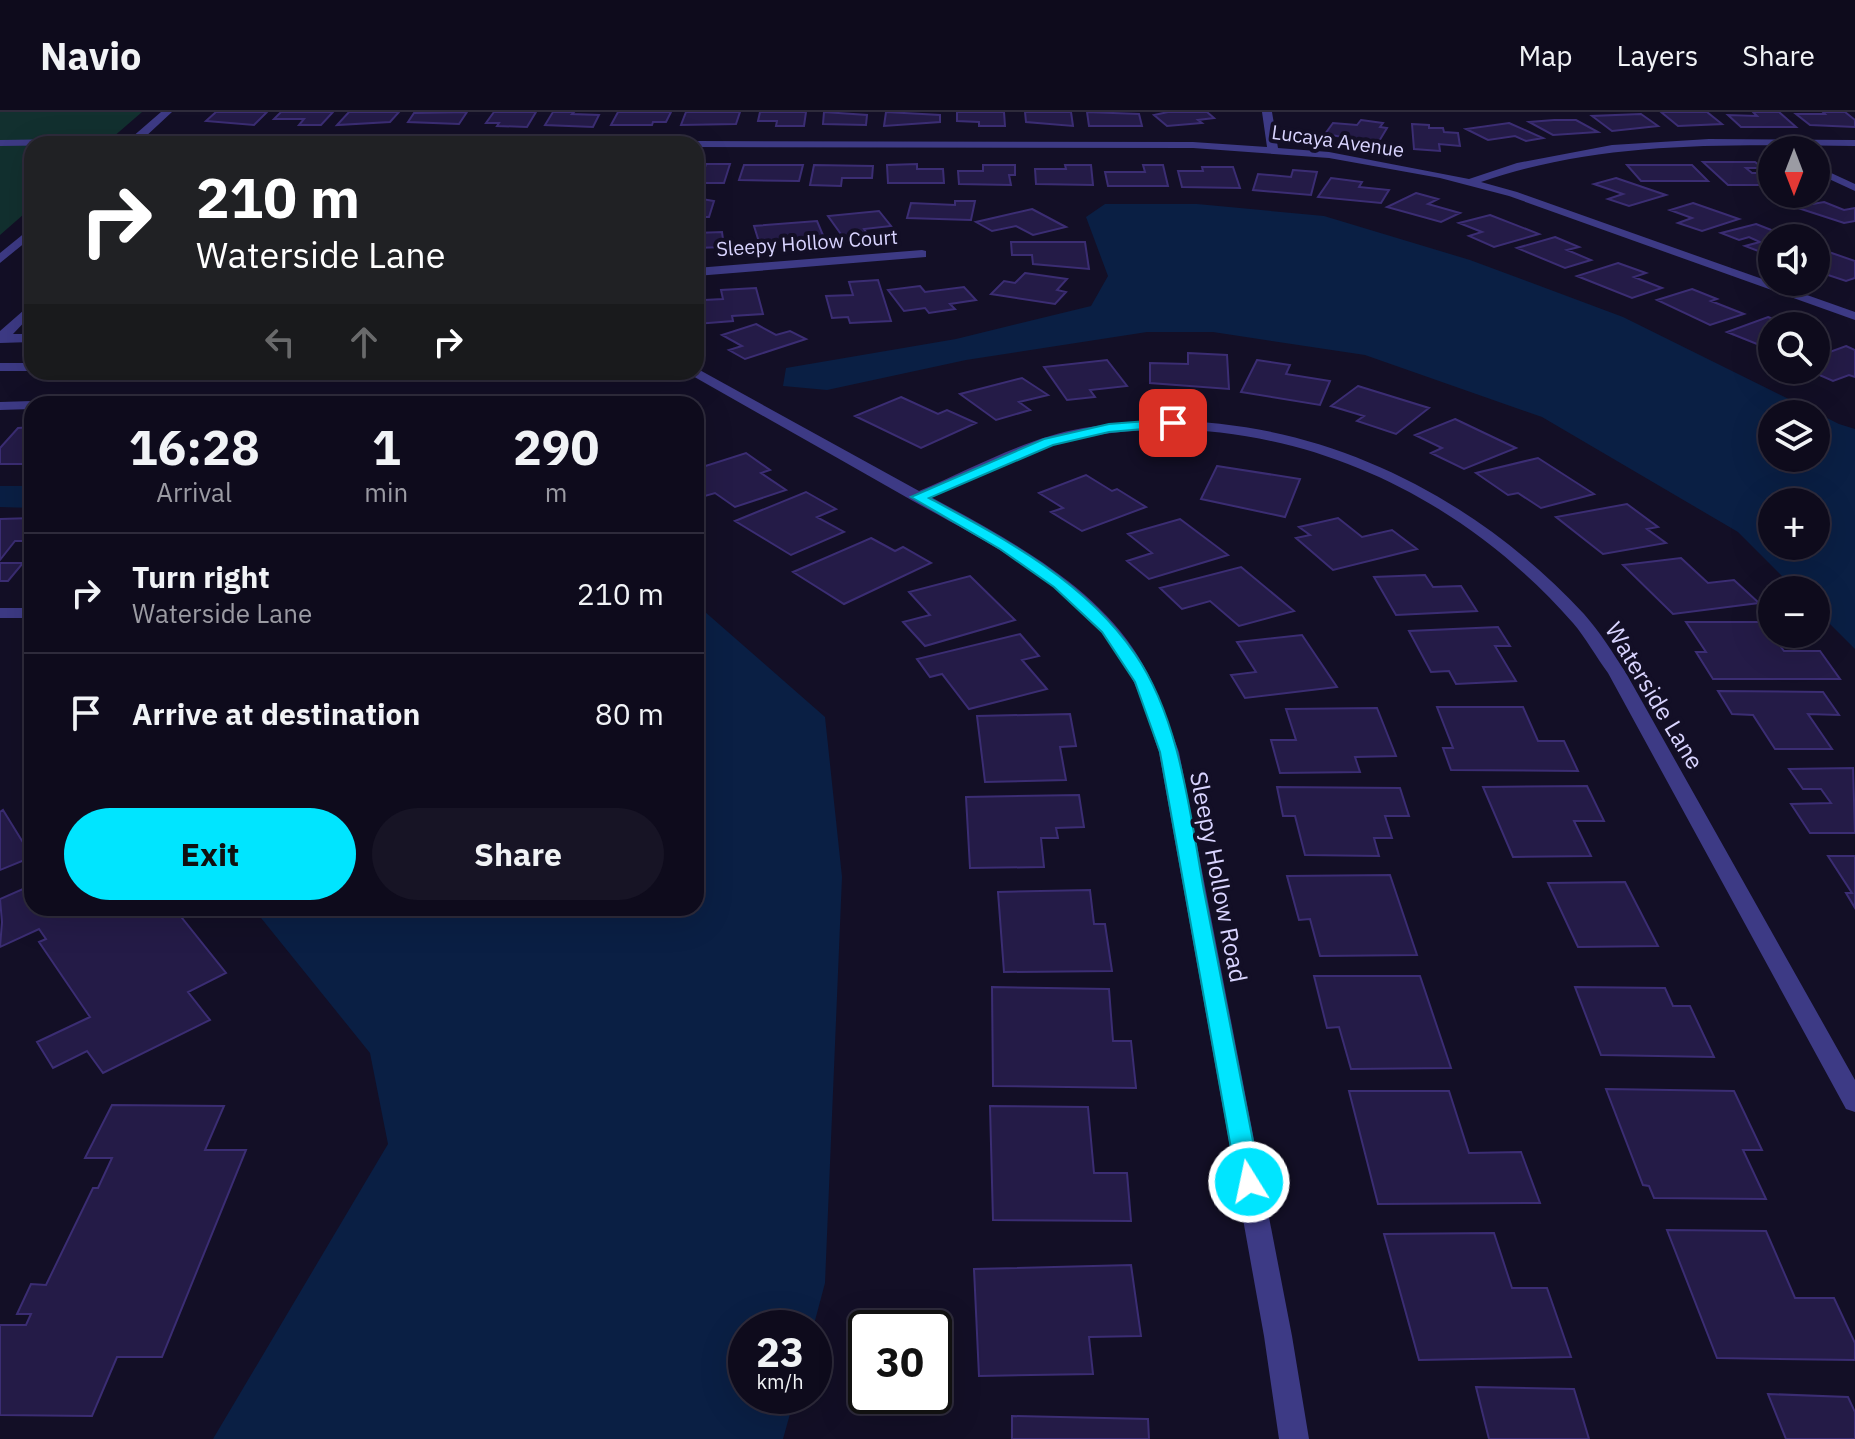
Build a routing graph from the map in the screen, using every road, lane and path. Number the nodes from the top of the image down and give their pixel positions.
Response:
1 (167, 112) edge
2 (1267, 112) edge
3 (141, 136) edge
4 (0, 143) edge
5 (24, 143) edge
6 (1855, 143) edge
7 (704, 144) edge
8 (1830, 144) edge
9 (1758, 145) edge
10 (1273, 149) junction
11 (1830, 176) edge
12 (1471, 182) junction
13 (1855, 188) edge
14 (24, 238) edge
15 (922, 254) dead end
16 (0, 259) edge
17 (704, 271) edge
18 (24, 315) edge
19 (1855, 316) edge
20 (0, 338) edge
21 (24, 338) edge
22 (0, 367) edge
23 (24, 367) edge
24 (704, 377) edge
25 (24, 405) edge
26 (0, 406) edge
27 (918, 497) junction
28 (0, 613) edge
29 (24, 613) edge
30 (1855, 1102) edge
31 (1294, 1439) edge

1 - 3 street
2 - 10 street
4 - 5 street
6 - 8 street
7 - 10 street, Lucaya Avenue
9 - 12 street
10 - 12 street, Lucaya Avenue
11 - 13 street
12 - 19 street, Lucaya Avenue
14 - 16 street
15 - 17 street, Sleepy Hollow Court
18 - 20 street
20 - 21 street
22 - 23 street
24 - 27 street, Sleepy Hollow Road
25 - 26 street
27 - 30 street, Waterside Lane
27 - 31 street, Sleepy Hollow Road
28 - 29 street

